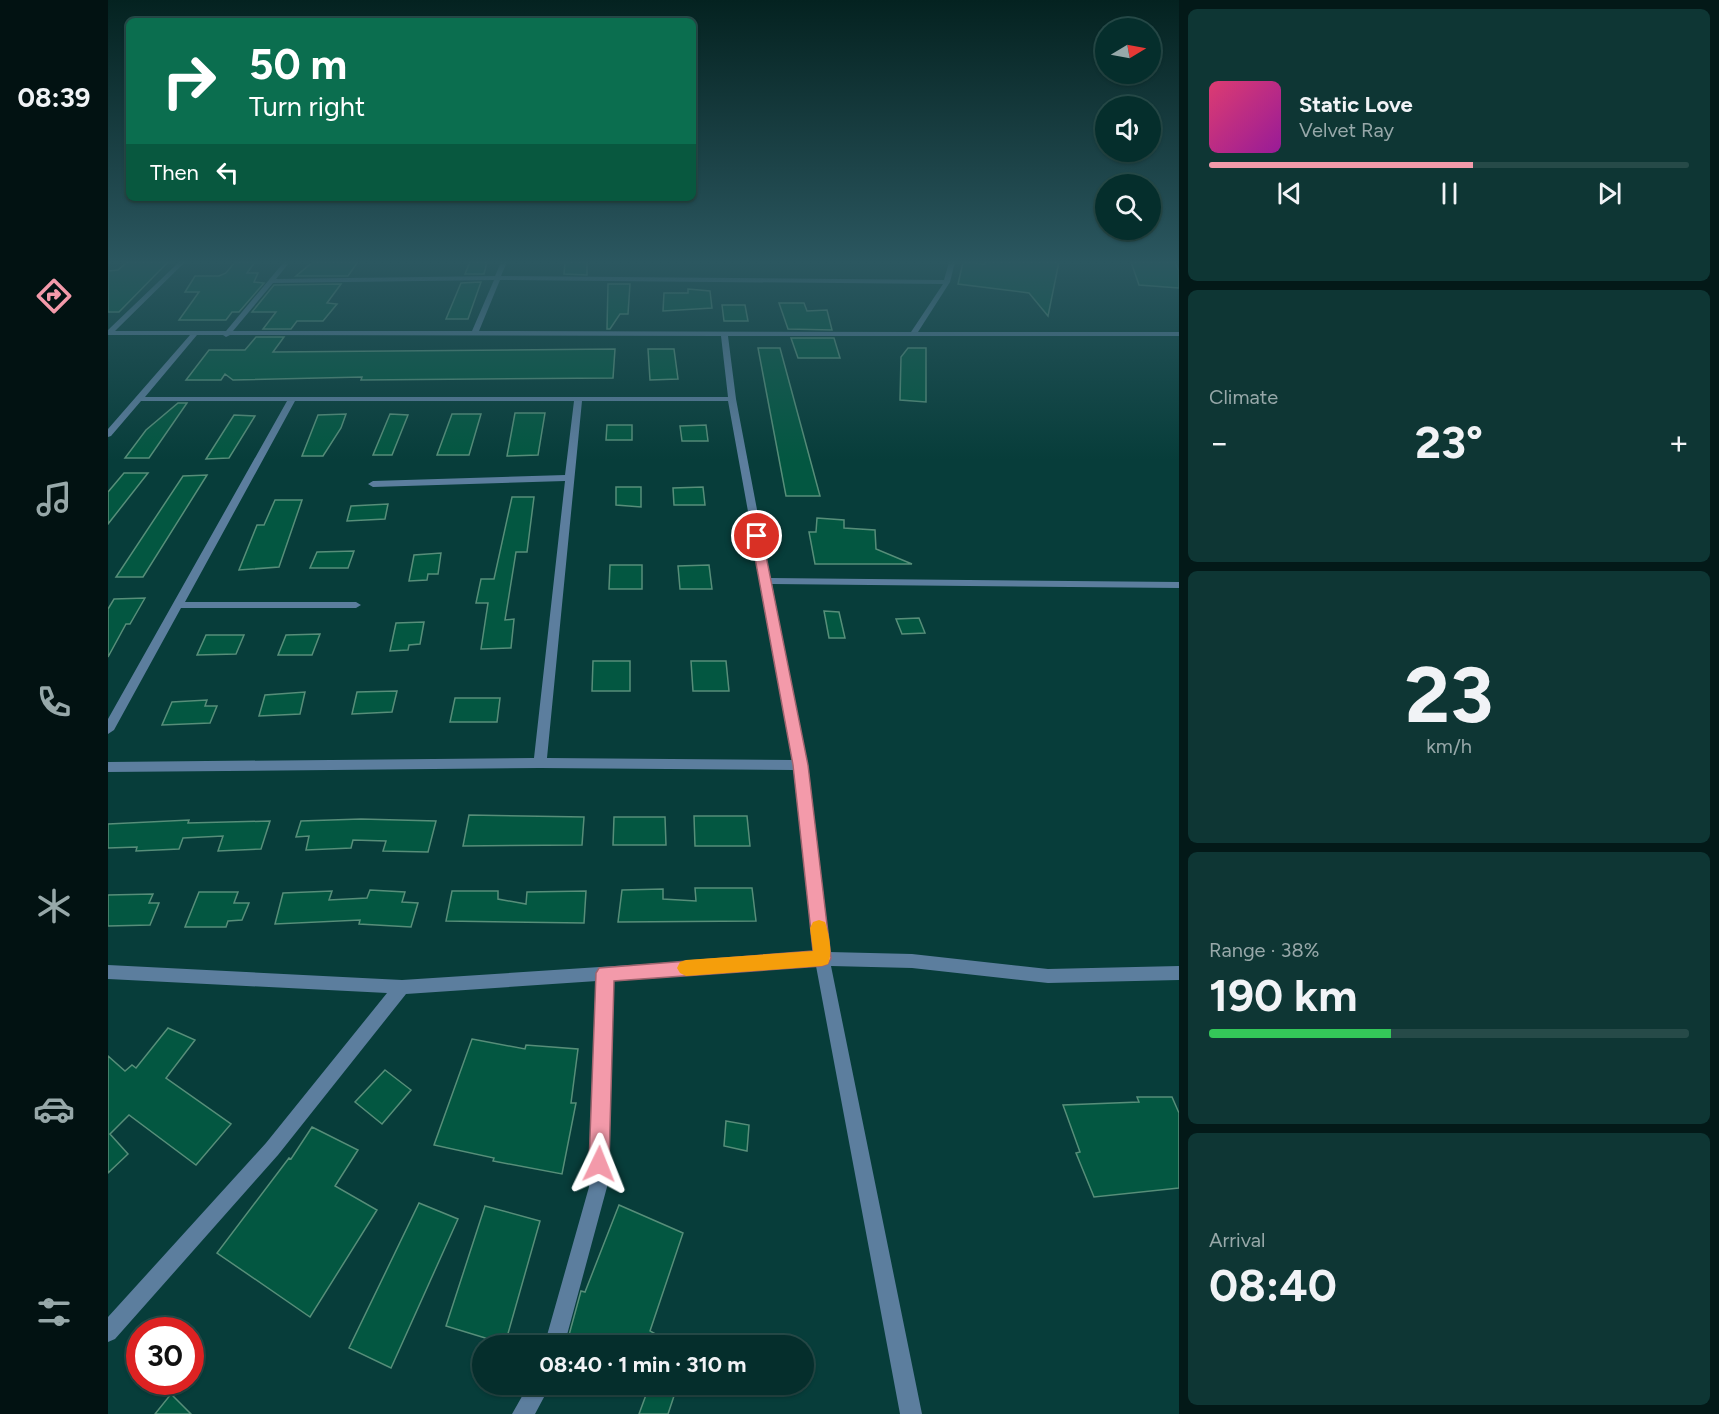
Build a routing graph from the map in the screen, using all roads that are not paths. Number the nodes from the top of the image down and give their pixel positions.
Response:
1 (232, 328) edge
2 (477, 328) edge
3 (917, 328) edge
4 (109, 333) edge
5 (475, 333) junction
6 (913, 334) junction
7 (1179, 334) edge
8 (194, 335) junction
9 (226, 335) junction
10 (724, 335) junction
11 (578, 398) junction
12 (137, 399) junction
13 (732, 399) junction
14 (292, 400) junction
15 (108, 434) edge
16 (571, 478) junction
17 (373, 484) dead end
18 (765, 581) junction
19 (1179, 585) edge
20 (179, 605) junction
21 (356, 605) dead end
22 (108, 730) edge
23 (540, 763) junction
24 (800, 765) junction
25 (108, 767) edge
26 (822, 958) junction
27 (108, 972) edge
28 (605, 973) junction
29 (1179, 973) edge
30 (402, 987) junction
31 (108, 1332) edge
32 (557, 1335) edge
33 (534, 1395) edge
34 (523, 1414) edge
35 (911, 1414) edge

1 - 9 street
2 - 5 street
3 - 6 street
4 - 8 street
5 - 9 street
5 - 10 street
6 - 7 street
6 - 10 street
8 - 9 street
8 - 12 street
10 - 13 street
11 - 13 street
11 - 14 street
11 - 16 street
12 - 14 street
12 - 15 street
13 - 18 street
14 - 20 street
16 - 17 street
16 - 23 street
18 - 19 street
18 - 24 street
20 - 21 street
20 - 22 street
23 - 24 street
23 - 25 street
24 - 26 street
26 - 28 street
26 - 29 street
26 - 35 street
27 - 30 street
28 - 30 street
28 - 32 street
30 - 31 street
33 - 34 street

